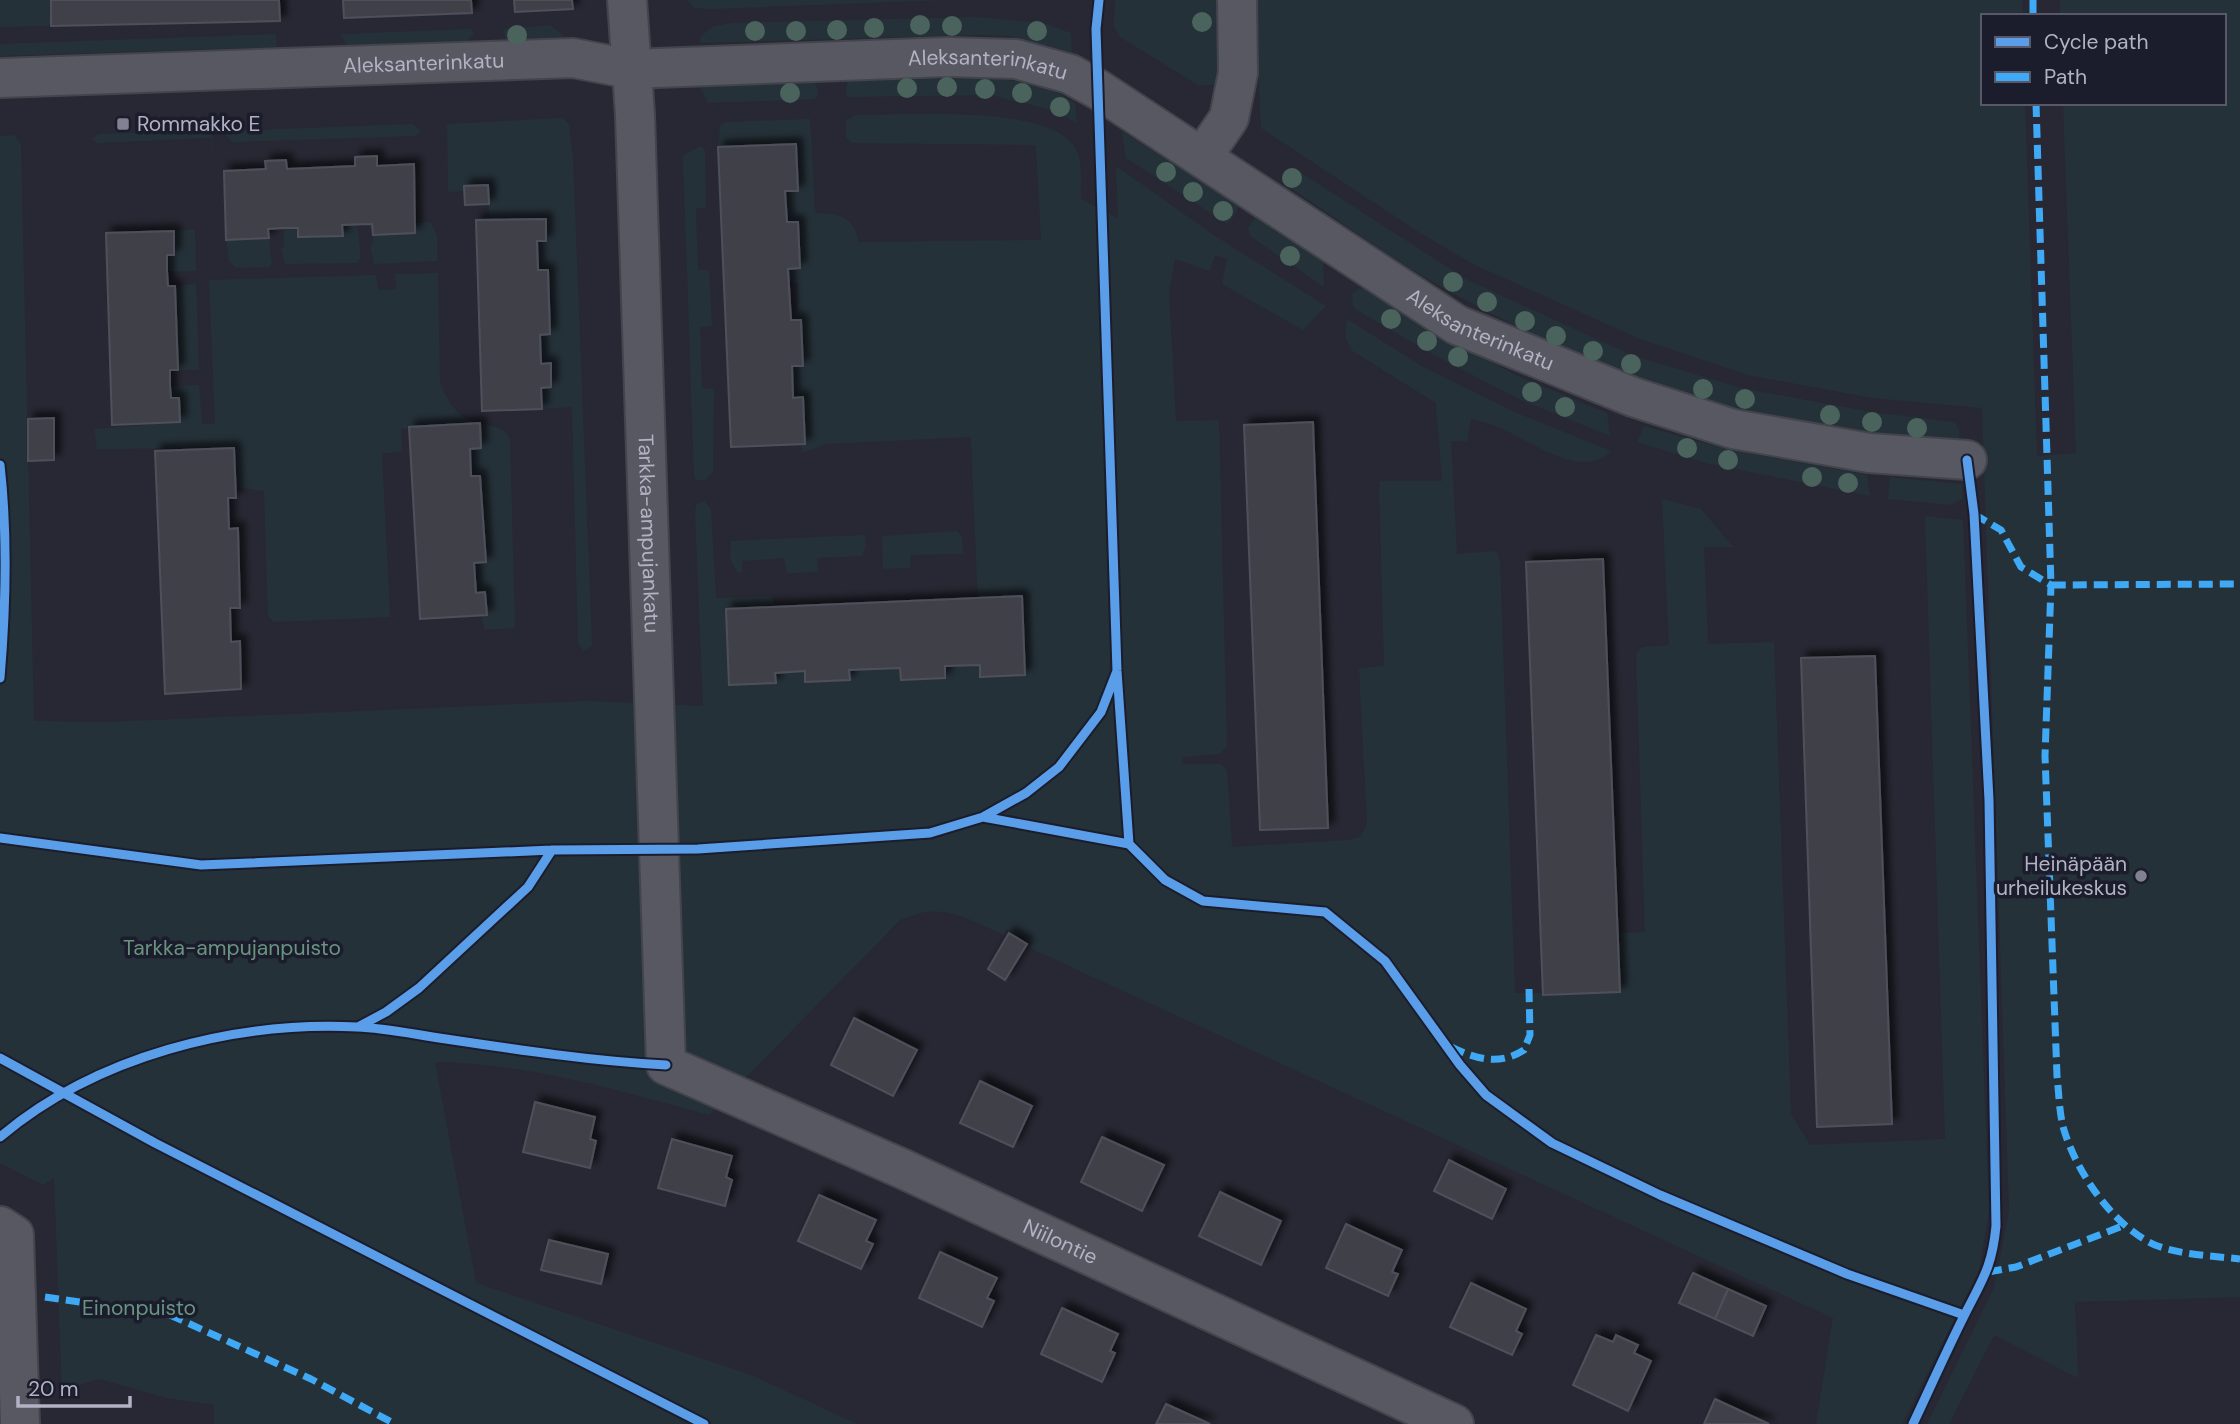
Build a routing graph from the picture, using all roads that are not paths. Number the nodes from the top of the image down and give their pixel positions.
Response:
1 (627, 0) edge
2 (1237, 0) edge
3 (630, 69) junction
4 (0, 78) edge
5 (1203, 156) junction
6 (1967, 460) dead end
7 (667, 1065) joint
8 (7, 1231) edge
9 (20, 1424) edge
10 (1454, 1424) edge

1 - 3 street, Tarkka-ampujankatu
2 - 5 street
3 - 4 street, Aleksanterinkatu
3 - 5 street, Aleksanterinkatu
3 - 7 street, Tarkka-ampujankatu
5 - 6 street, Aleksanterinkatu
7 - 10 street, Niilontie
8 - 9 street

